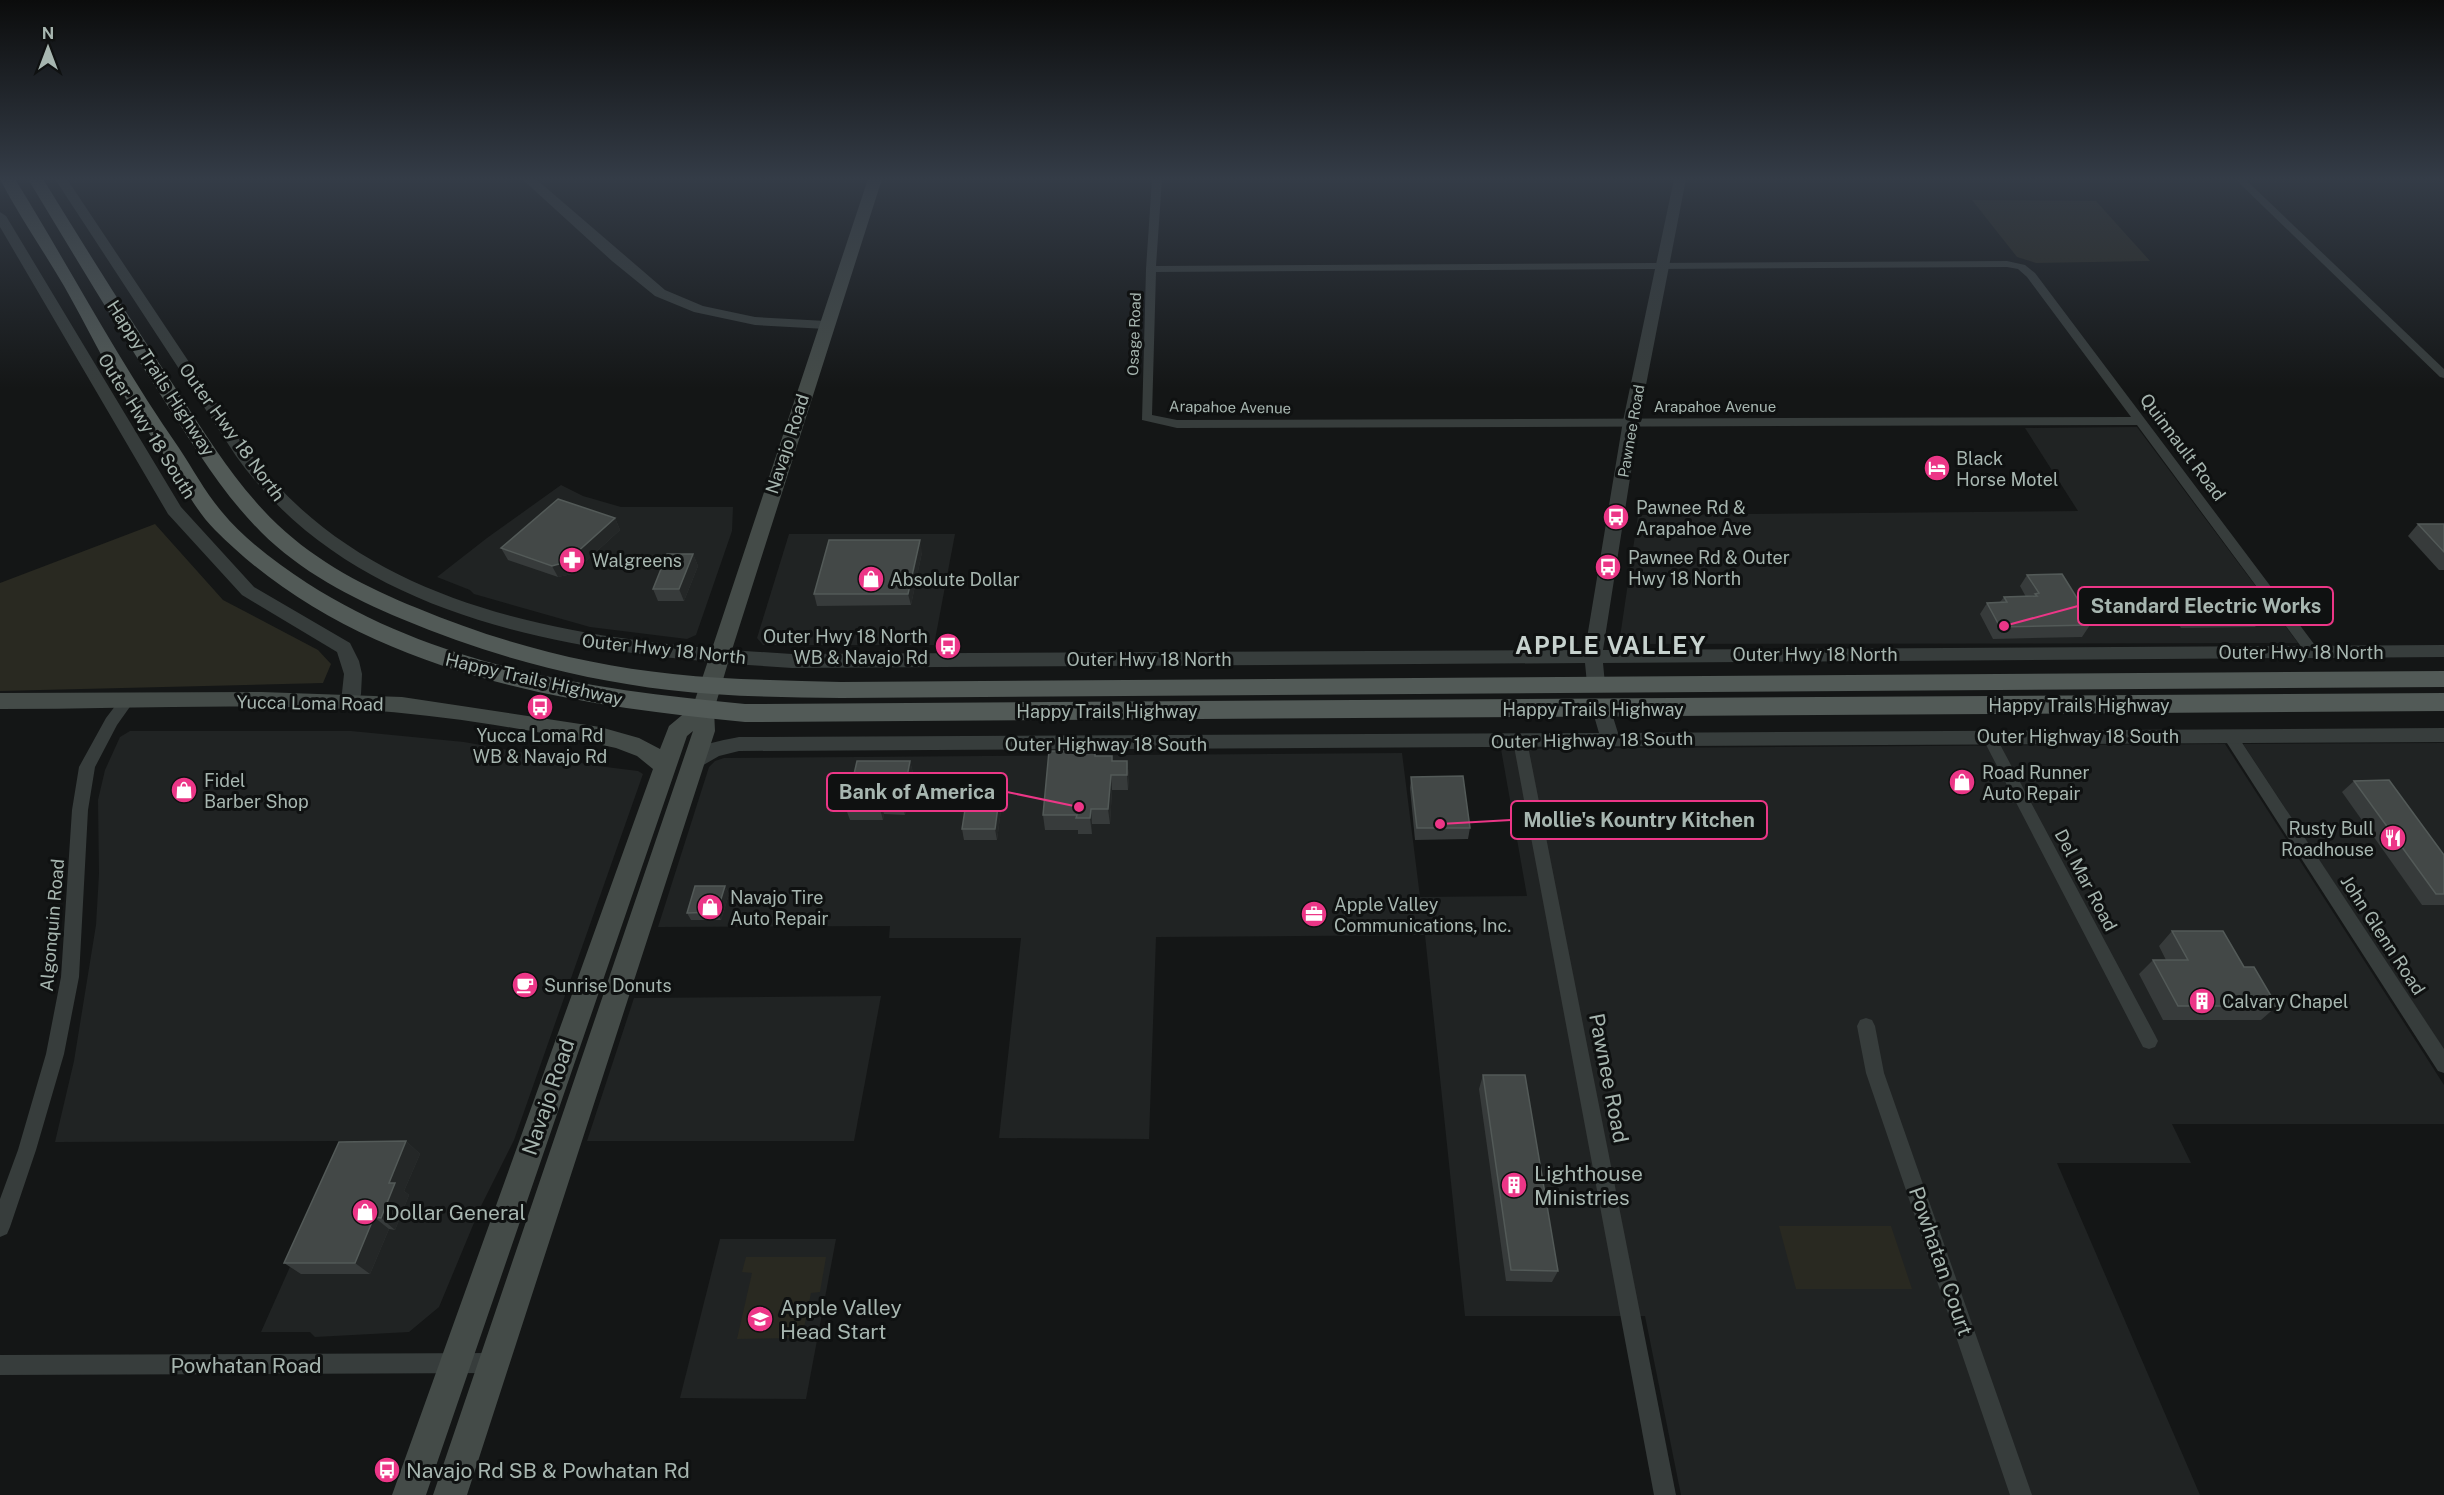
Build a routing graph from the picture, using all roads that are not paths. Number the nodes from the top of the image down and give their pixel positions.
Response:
1 (19, 249) edge
2 (50, 249) edge
3 (79, 249) edge
4 (106, 249) edge
5 (609, 249) edge
6 (851, 249) edge
7 (1152, 249) edge
8 (1666, 249) edge
9 (2312, 249) edge
10 (1663, 266) junction
11 (1151, 269) junction
12 (825, 324) junction
13 (2444, 375) edge
14 (1146, 417) joint
15 (1631, 421) junction
16 (2141, 421) junction
17 (2444, 651) edge
18 (2313, 652) junction
19 (1593, 655) junction
20 (719, 656) junction
21 (2444, 679) edge
22 (1596, 684) junction
23 (1775, 684) junction
24 (710, 686) junction
25 (0, 701) edge
26 (127, 701) junction
27 (350, 702) junction
28 (2444, 702) edge
29 (1402, 709) junction
30 (1602, 709) junction
31 (703, 721) junction
32 (677, 732) junction
33 (2444, 735) edge
34 (1989, 736) junction
35 (2230, 736) junction
36 (617, 739) junction
37 (1610, 739) junction
38 (1520, 741) junction
39 (739, 744) junction
40 (678, 765) junction
41 (1866, 1026) dead end
42 (2149, 1041) dead end
43 (2444, 1065) edge
44 (0, 1227) edge
45 (493, 1363) junction
46 (455, 1364) junction
47 (0, 1365) edge
48 (410, 1495) edge
49 (450, 1495) edge
50 (1665, 1495) edge
51 (2021, 1495) edge

1 - 27 street, Outer Hwy 18 South
2 - 31 main road, Happy Trails Highway
3 - 24 main road, Happy Trails Highway
4 - 20 street, Outer Hwy 18 North
5 - 12 street
6 - 12 main road, Navajo Road
7 - 11 street, Osage Road
8 - 10 street, Pawnee Road
9 - 13 street
10 - 11 street
10 - 15 street, Pawnee Road
10 - 16 street, Quinnault Road
11 - 14 street, Osage Road
12 - 20 main road, Navajo Road
14 - 15 street, Arapahoe Avenue
15 - 16 street, Arapahoe Avenue
15 - 19 street, Pawnee Road
16 - 18 street, Quinnault Road
17 - 18 street, Outer Hwy 18 North
18 - 19 street, Outer Hwy 18 North
19 - 20 street, Outer Hwy 18 North
19 - 22 street, Pawnee Road
20 - 24 main road, Navajo Road
21 - 23 main road, Happy Trails Highway
22 - 23 main road, Happy Trails Highway
22 - 24 main road, Happy Trails Highway
22 - 29 main road
23 - 30 main road
24 - 31 main road, Navajo Road
25 - 26 main road, Yucca Loma Road
26 - 27 main road, Yucca Loma Road
26 - 44 street, Algonquin Road
27 - 36 main road, Yucca Loma Road
28 - 30 main road, Happy Trails Highway
29 - 30 main road, Happy Trails Highway
29 - 31 main road, Happy Trails Highway
30 - 37 street
31 - 32 main road, Navajo Road
31 - 39 street
31 - 40 main road, Navajo Road
32 - 36 main road
32 - 40 main road, Navajo Road
33 - 35 street, Outer Highway 18 South
34 - 35 street, Outer Highway 18 South
34 - 37 street, Outer Highway 18 South
34 - 42 street, Del Mar Road
35 - 43 street, John Glenn Road
36 - 40 main road
37 - 38 street, Outer Highway 18 South
38 - 39 street, Outer Highway 18 South
38 - 50 street, Pawnee Road
39 - 40 street
40 - 45 main road, Navajo Road
40 - 46 main road, Navajo Road
41 - 51 street, Powhatan Court
45 - 46 street, Powhatan Road
45 - 49 main road, Navajo Road
46 - 47 street, Powhatan Road
46 - 48 main road, Navajo Road

